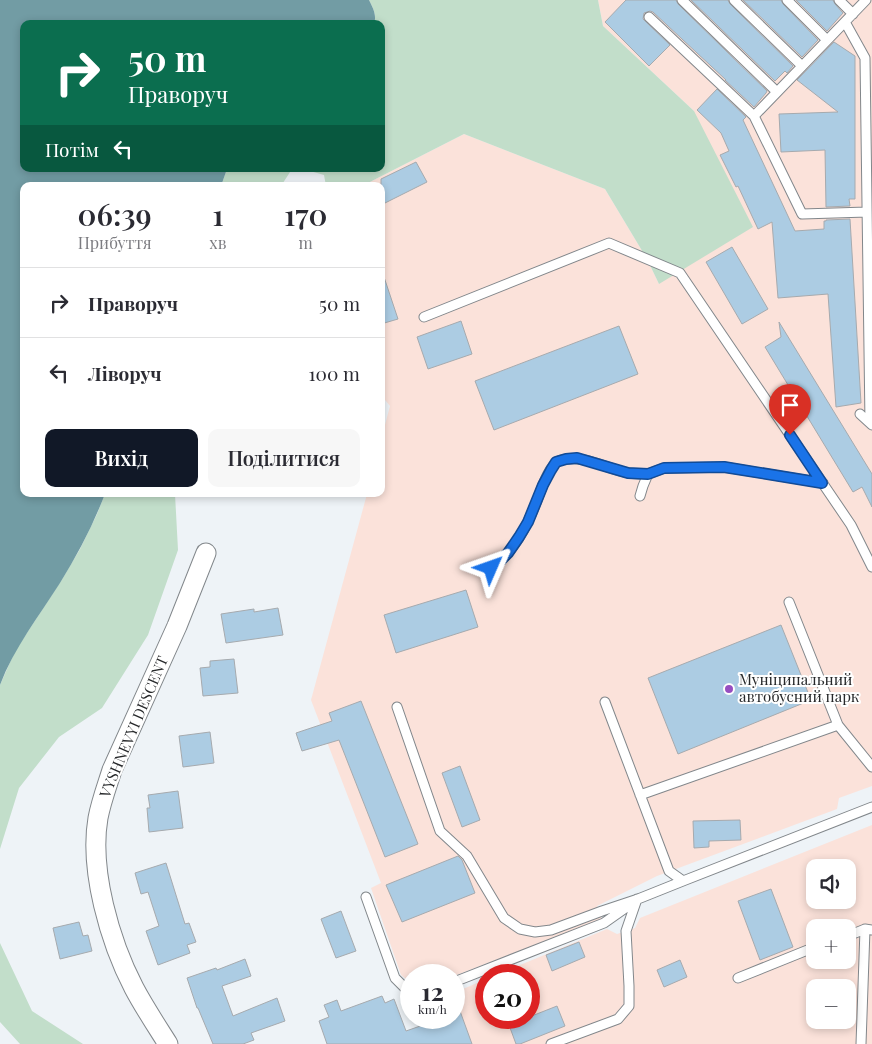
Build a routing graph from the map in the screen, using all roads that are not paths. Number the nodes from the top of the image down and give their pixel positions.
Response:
1 (682, 0) edge
2 (734, 0) edge
3 (787, 0) edge
4 (839, 0) edge
5 (866, 0) edge
6 (853, 14) junction
7 (649, 17) dead end
8 (845, 22) junction
9 (827, 40) junction
10 (802, 66) junction
11 (777, 92) junction
12 (754, 116) junction
13 (867, 212) junction
14 (424, 317) dead end
15 (860, 414) dead end
16 (871, 424) edge
17 (648, 474) junction
18 (822, 483) junction
19 (640, 496) dead end
20 (206, 553) dead end
21 (872, 567) edge
22 (491, 568) dead end
23 (788, 602) dead end
24 (605, 702) dead end
25 (397, 707) dead end
26 (838, 725) junction
27 (872, 766) edge
28 (640, 794) junction
29 (872, 807) edge
30 (683, 881) junction
31 (366, 897) dead end
32 (638, 899) junction
33 (868, 930) edge
34 (856, 934) edge
35 (806, 951) edge
36 (465, 978) edge
37 (738, 978) dead end
38 (400, 983) edge
39 (168, 1044) edge
40 (551, 1044) edge
41 (861, 1044) edge

1 - 11 lane
2 - 10 lane
3 - 9 lane
4 - 6 lane
5 - 6 lane
6 - 8 lane
7 - 12 lane
8 - 9 lane
8 - 13 lane
9 - 10 lane
10 - 11 lane
11 - 12 lane
12 - 13 lane
13 - 16 lane
14 - 18 lane
15 - 16 lane
17 - 18 lane
17 - 19 lane
17 - 22 lane
18 - 21 lane
20 - 39 street, VYSHNEVYI DESCENT
23 - 26 lane
24 - 28 lane
25 - 32 lane
26 - 27 lane
26 - 28 lane
28 - 30 lane
29 - 30 lane
30 - 32 lane
31 - 38 lane
32 - 36 lane
32 - 40 lane
33 - 34 lane
33 - 41 lane
35 - 37 lane

